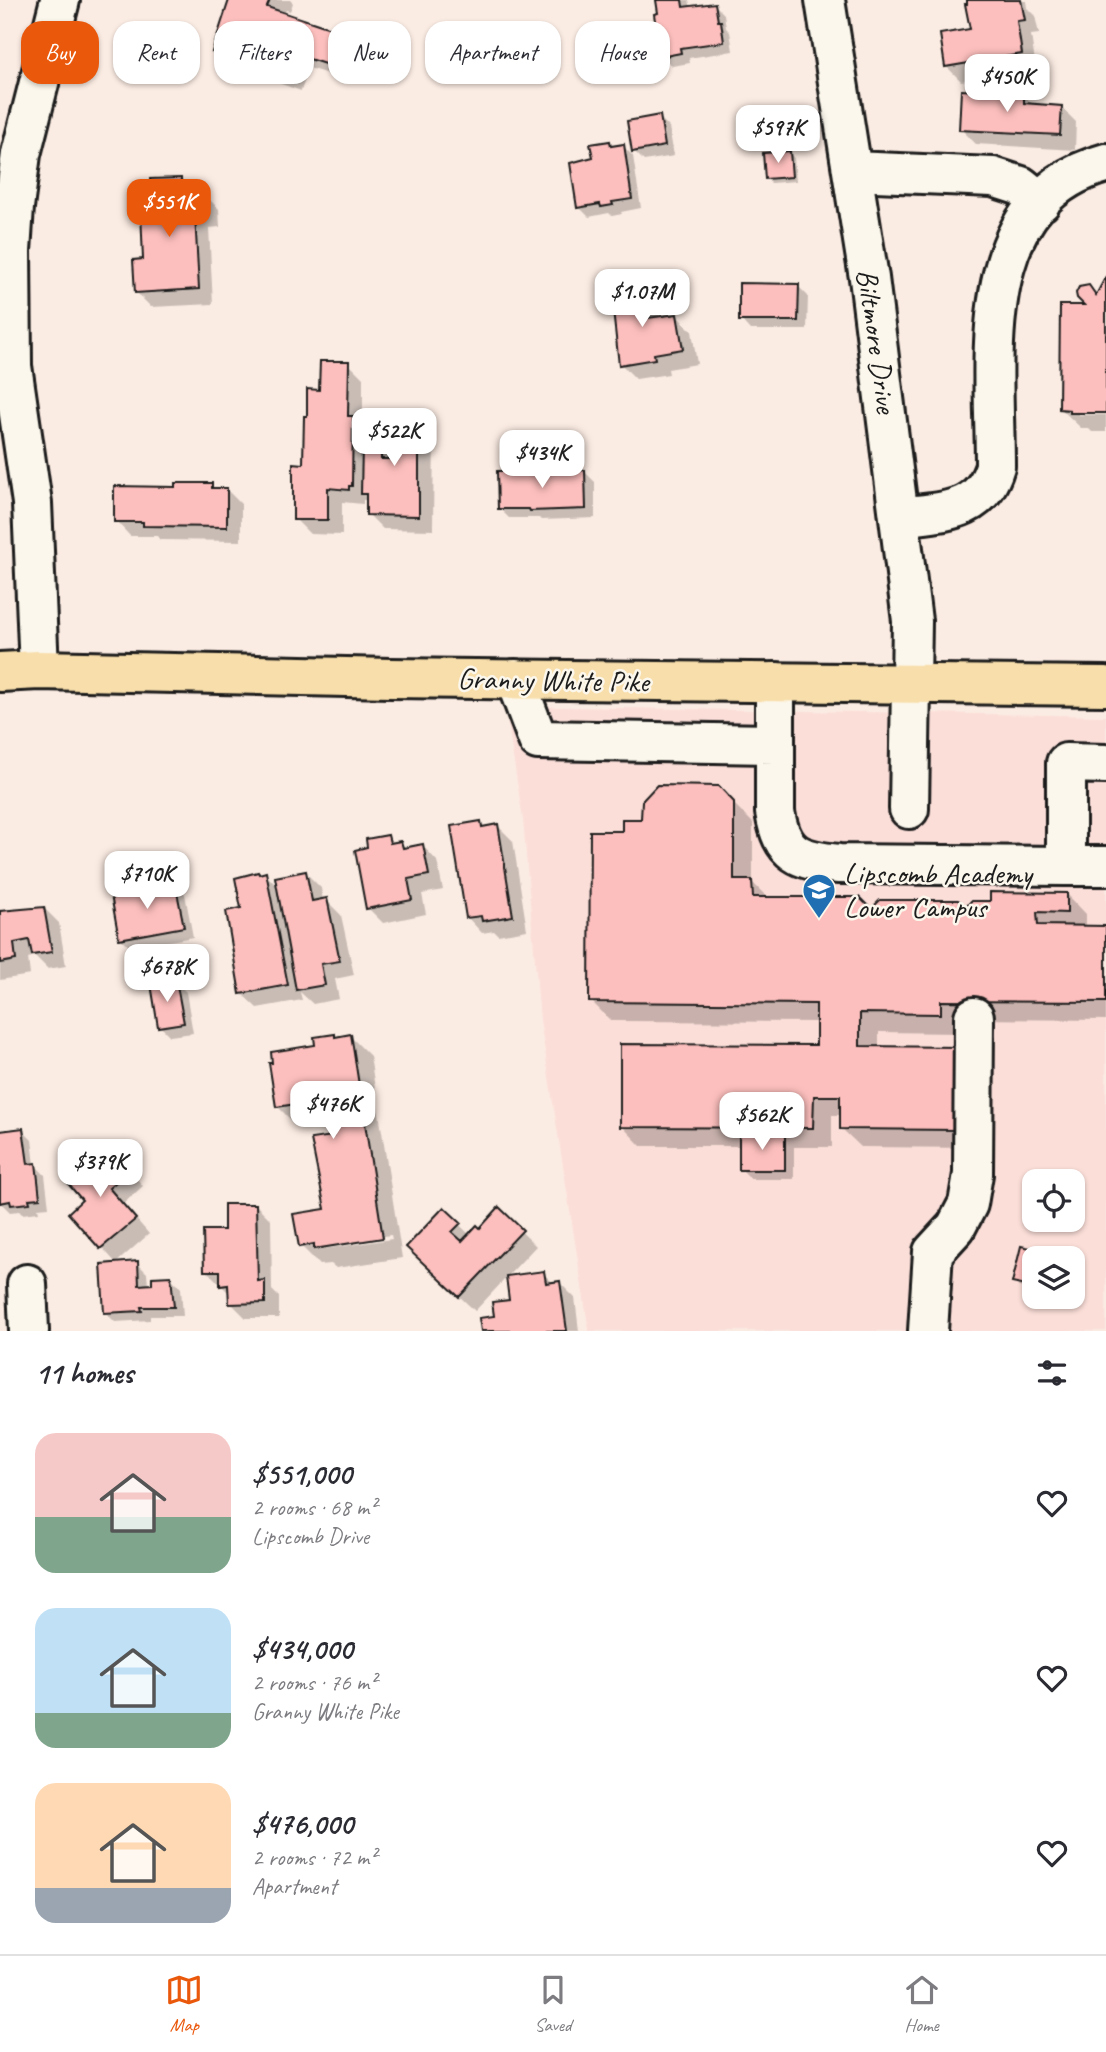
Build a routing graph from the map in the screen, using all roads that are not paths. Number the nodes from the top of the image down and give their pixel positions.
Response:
1 (60, 0) edge
2 (825, 0) edge
3 (1106, 163) edge
4 (852, 171) junction
5 (1041, 202) junction
6 (900, 517) junction
7 (38, 670) junction
8 (0, 672) edge
9 (515, 679) junction
10 (775, 682) junction
11 (909, 684) junction
12 (1106, 686) edge
13 (775, 744) junction
14 (1106, 764) edge
15 (909, 809) dead end
16 (1066, 866) junction
17 (1106, 866) edge
18 (974, 1017) dead end
19 (27, 1284) dead end
20 (29, 1331) edge
21 (928, 1331) edge

1 - 7 street
2 - 4 street, Biltmore Drive
3 - 5 street
4 - 5 street
4 - 6 street, Biltmore Drive
5 - 6 street
6 - 11 street, Biltmore Drive
7 - 8 main road, Granny White Pike
7 - 9 main road, Granny White Pike
9 - 10 main road, Granny White Pike
9 - 13 street
10 - 11 main road, Granny White Pike
10 - 13 street
11 - 12 main road, Granny White Pike
11 - 15 street, Biltmore Drive
13 - 16 street
14 - 16 street
16 - 17 street
18 - 21 street
19 - 20 street

